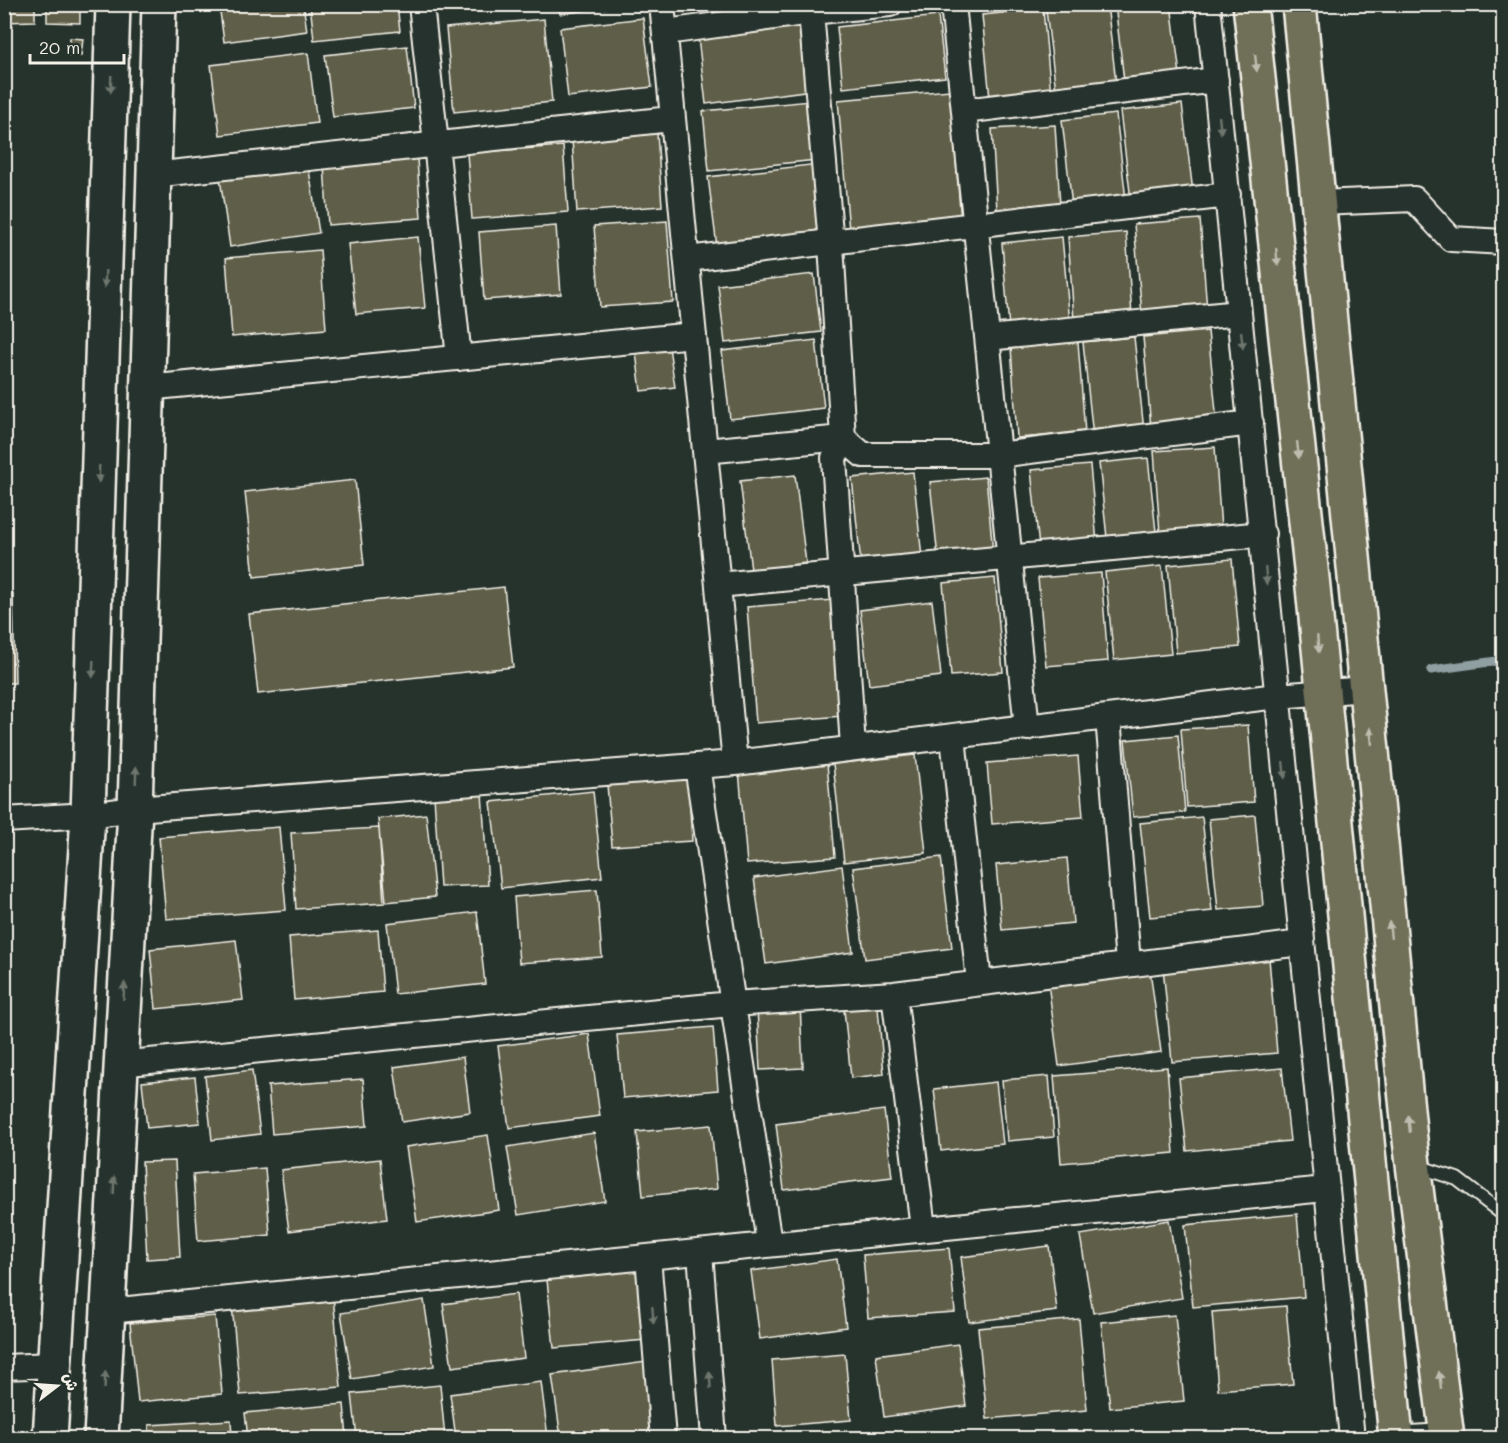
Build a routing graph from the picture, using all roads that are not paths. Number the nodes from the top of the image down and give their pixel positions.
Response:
1 (113, 4) edge
2 (159, 4) edge
3 (421, 4) edge
4 (662, 4) edge
5 (890, 4) edge
6 (953, 4) edge
7 (1208, 4) edge
8 (1250, 4) edge
9 (1299, 4) edge
10 (811, 12) junction
11 (716, 14) edge
12 (666, 33) junction
13 (1216, 80) junction
14 (964, 111) junction
15 (671, 119) junction
16 (435, 144) junction
17 (152, 175) junction
18 (1228, 195) junction
19 (1319, 203) junction
20 (976, 225) junction
21 (1503, 242) edge
22 (831, 244) junction
23 (687, 260) junction
24 (1239, 313) junction
25 (694, 335) junction
26 (988, 338) junction
27 (459, 358) junction
28 (146, 388) junction
29 (1251, 423) junction
30 (843, 438) junction
31 (705, 451) junction
32 (999, 454) junction
33 (1263, 534) junction
34 (1011, 556) junction
35 (843, 573) junction
36 (718, 585) junction
37 (1366, 689) junction
38 (1323, 693) junction
39 (1277, 696) junction
40 (1108, 717) junction
41 (1027, 728) junction
42 (953, 737) junction
43 (854, 747) junction
44 (735, 763) junction
45 (697, 766) junction
46 (135, 810) junction
47 (88, 815) junction
48 (4, 820) edge
49 (1301, 943) junction
50 (1128, 963) junction
51 (979, 982) junction
52 (894, 994) junction
53 (731, 1004) junction
54 (119, 1064) junction
55 (1414, 1165) junction
56 (1325, 1189) junction
57 (1503, 1215) edge
58 (923, 1228) junction
59 (769, 1243) junction
60 (700, 1252) junction
61 (648, 1257) junction
62 (109, 1311) junction
63 (54, 1365) junction
64 (4, 1367) edge
65 (1447, 1437) edge
66 (50, 1438) edge
67 (101, 1438) edge
68 (663, 1438) edge
69 (714, 1438) edge
70 (1352, 1438) edge
71 (1396, 1438) edge
72 (1409, 1438) edge

1 -> 47 main road
2 - 17 main road
3 - 16 street
4 - 12 street
5 - 10 street
6 - 14 street
7 - 13 street
8 -> 38 main road
9 - 19 main road
10 - 11 street
10 - 22 street
11 - 12 street
12 - 15 street
13 - 14 street
13 -> 18 street
14 - 20 street
15 - 16 street
15 - 23 street
16 - 17 street
16 - 27 street
17 - 28 main road
18 - 20 street
18 - 24 street
19 - 21 street
19 - 37 main road
20 - 22 street
20 - 26 street
22 - 23 street
22 - 30 street
23 - 25 street
24 - 26 street
24 -> 29 street
25 - 27 street
25 - 31 street
26 - 32 street
27 - 28 street
46 -> 28 main road
29 - 32 street
29 - 33 street
30 - 31 street
30 - 32 street
30 - 35 street
31 - 36 street
32 - 34 street
33 - 34 street
33 -> 39 street
34 - 35 street
34 - 41 street
35 - 36 street
35 - 43 street
36 - 44 street
37 - 38 street
55 -> 37 main road
38 - 39 street
38 - 71 main road
39 - 40 street
39 -> 49 street
40 - 41 street
40 - 50 street
41 - 42 street
42 - 43 street
42 - 51 street
43 - 44 street
44 - 45 street
45 - 46 street
45 - 53 street
46 - 47 street
54 -> 46 main road
47 - 48 street
47 - 63 main road
49 - 50 street
49 - 56 street
50 - 51 street
51 - 52 street
52 - 53 street
52 - 58 street
53 - 54 street
53 - 59 street
62 -> 54 main road
55 - 57 lane
65 -> 55 main road
56 - 58 street
56 - 70 street
58 - 59 street
59 - 60 street
60 - 61 street
69 -> 60 street
61 - 62 street
61 -> 68 street
67 -> 62 main road
63 - 64 street
63 - 66 main road
65 - 72 street

